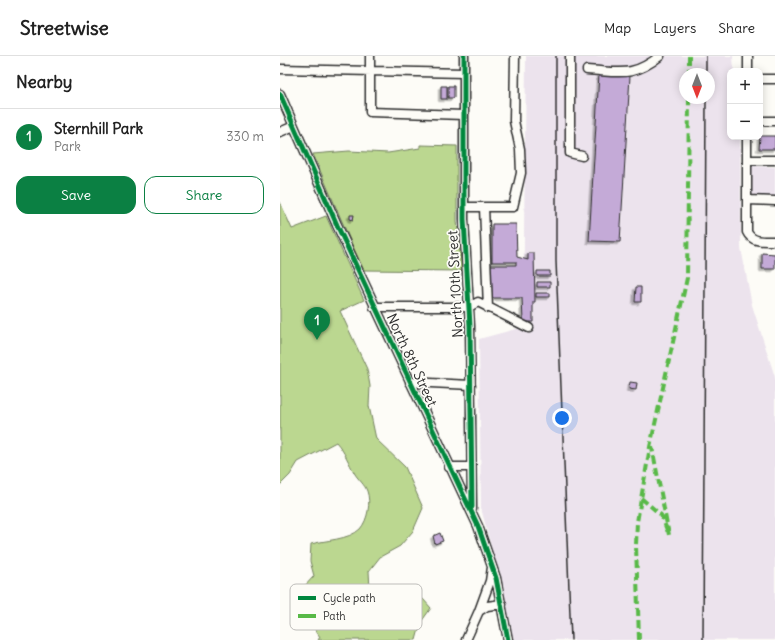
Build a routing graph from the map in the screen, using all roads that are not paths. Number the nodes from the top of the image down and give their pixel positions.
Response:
1 (370, 56) edge
2 (464, 56) edge
3 (515, 56) edge
4 (570, 56) edge
5 (660, 56) edge
6 (748, 56) edge
7 (748, 68) edge
8 (280, 69) edge
9 (587, 70) dead end
10 (370, 71) junction
11 (464, 73) junction
12 (763, 79) edge
13 (775, 79) edge
14 (280, 94) edge
15 (464, 115) junction
16 (763, 121) edge
17 (775, 121) edge
18 (294, 126) junction
19 (280, 132) edge
20 (748, 140) edge
21 (582, 156) dead end
22 (747, 160) junction
23 (775, 160) edge
24 (747, 200) junction
25 (775, 201) edge
26 (464, 207) junction
27 (484, 207) junction
28 (775, 241) edge
29 (374, 307) junction
30 (469, 307) junction
31 (488, 308) junction
32 (529, 328) dead end
33 (410, 382) junction
34 (470, 385) junction
35 (449, 467) junction
36 (471, 467) junction
37 (472, 512) junction
38 (492, 563) junction
39 (502, 604) junction
40 (479, 610) junction
41 (466, 640) edge
42 (508, 640) edge

1 - 10 street
2 - 11 street, North 10th Street
3 - 27 street
4 - 21 street
5 - 9 street
6 - 7 street
8 - 10 street
10 - 11 street
10 - 15 street
11 - 15 street, North 10th Street
12 - 13 street
14 - 18 street, North 8th Street
15 - 26 street, North 10th Street
16 - 17 street
18 - 19 street
18 - 29 street, North 8th Street
20 - 22 street
22 - 23 street
22 - 24 street
24 - 25 street
24 - 28 street
26 - 27 street
26 - 30 street, North 10th Street
27 - 31 street
29 - 30 street
29 - 33 street, North 8th Street
30 - 31 street
30 - 34 street, North 10th Street
31 - 32 street
33 - 34 street
33 - 35 street, North 8th Street
34 - 36 street, North 10th Street
35 - 36 street
35 - 37 street, North 8th Street
36 - 37 street, North 10th Street
37 - 38 street, North 8th Street
38 - 39 street, North 8th Street
38 - 40 street
39 - 40 street
39 - 42 street, North 8th Street
40 - 41 street

